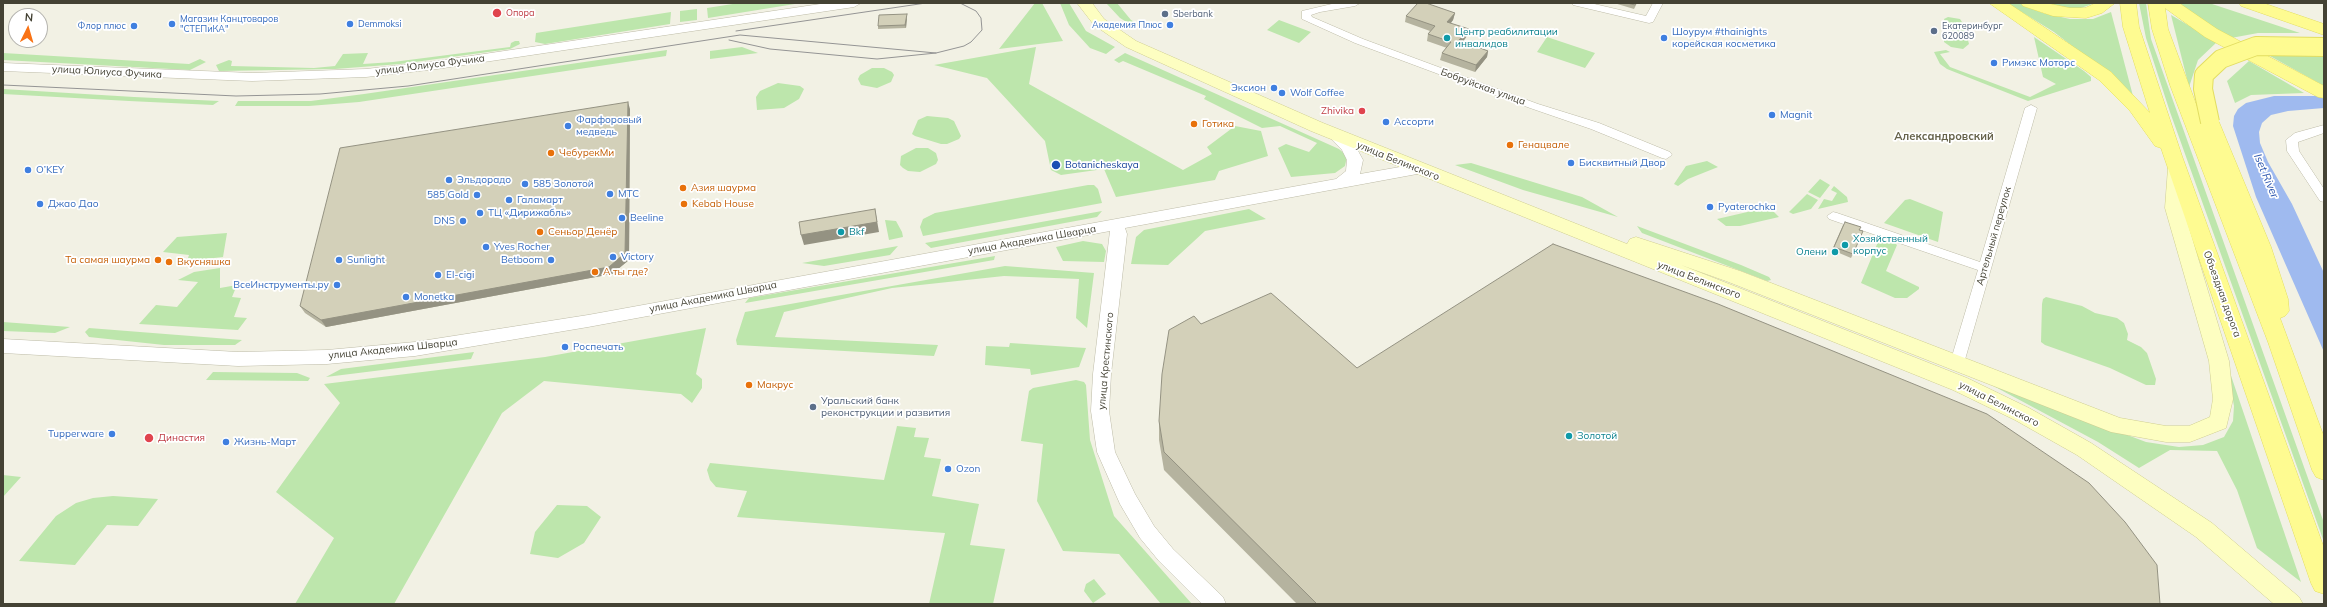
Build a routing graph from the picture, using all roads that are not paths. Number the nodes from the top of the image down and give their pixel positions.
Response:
1 (854, 3) edge
2 (1084, 3) edge
3 (1354, 3) edge
4 (1577, 3) edge
5 (1658, 3) edge
6 (1997, 3) edge
7 (2029, 3) edge
8 (2107, 3) edge
9 (2128, 3) edge
10 (2156, 3) edge
11 (2169, 3) edge
12 (2247, 3) edge
13 (2288, 3) edge
14 (2324, 15) edge
15 (2324, 30) edge
16 (2324, 47) edge
17 (3, 67) edge
18 (2324, 93) edge
19 (2031, 108) dead end
20 (2324, 129) edge
21 (1335, 135) junction
22 (1666, 155) dead end
23 (2175, 162) junction
24 (1417, 169) junction
25 (1337, 185) junction
26 (2324, 198) edge
27 (1834, 216) dead end
28 (1116, 225) junction
29 (1567, 227) junction
30 (1984, 268) junction
31 (2279, 342) junction
32 (3, 346) edge
33 (1957, 363) junction
34 (2291, 373) junction
35 (2324, 430) edge
36 (2324, 470) edge
37 (2324, 583) edge
38 (1216, 604) edge
39 (2290, 604) edge

1 - 17 street, улица Юлиуса Фучика
2 - 21 main road, улица Белинского
3 - 22 street, Бобруйская улица
4 - 5 street
6 - 23 main road
7 - 8 main road
9 - 23 main road, Объездная дорога
10 - 31 main road
11 - 18 main road
12 - 15 main road
13 - 14 main road
16 - 31 main road, bridge
19 - 30 street, Артельный переулок
20 - 26 street
21 - 24 main road, улица Белинского
21 - 25 street
23 - 33 main road
23 - 37 main road, Объездная дорога
24 - 25 street, улица Академика Шварца
24 - 29 main road, улица Белинского
25 - 28 street, улица Академика Шварца
27 - 30 street
28 - 32 street, улица Академика Шварца
28 - 38 street, улица Крестинского
29 - 33 main road
29 - 39 main road, улица Белинского
30 - 33 street, Артельный переулок
31 - 34 main road
34 - 35 main road
34 - 36 main road

